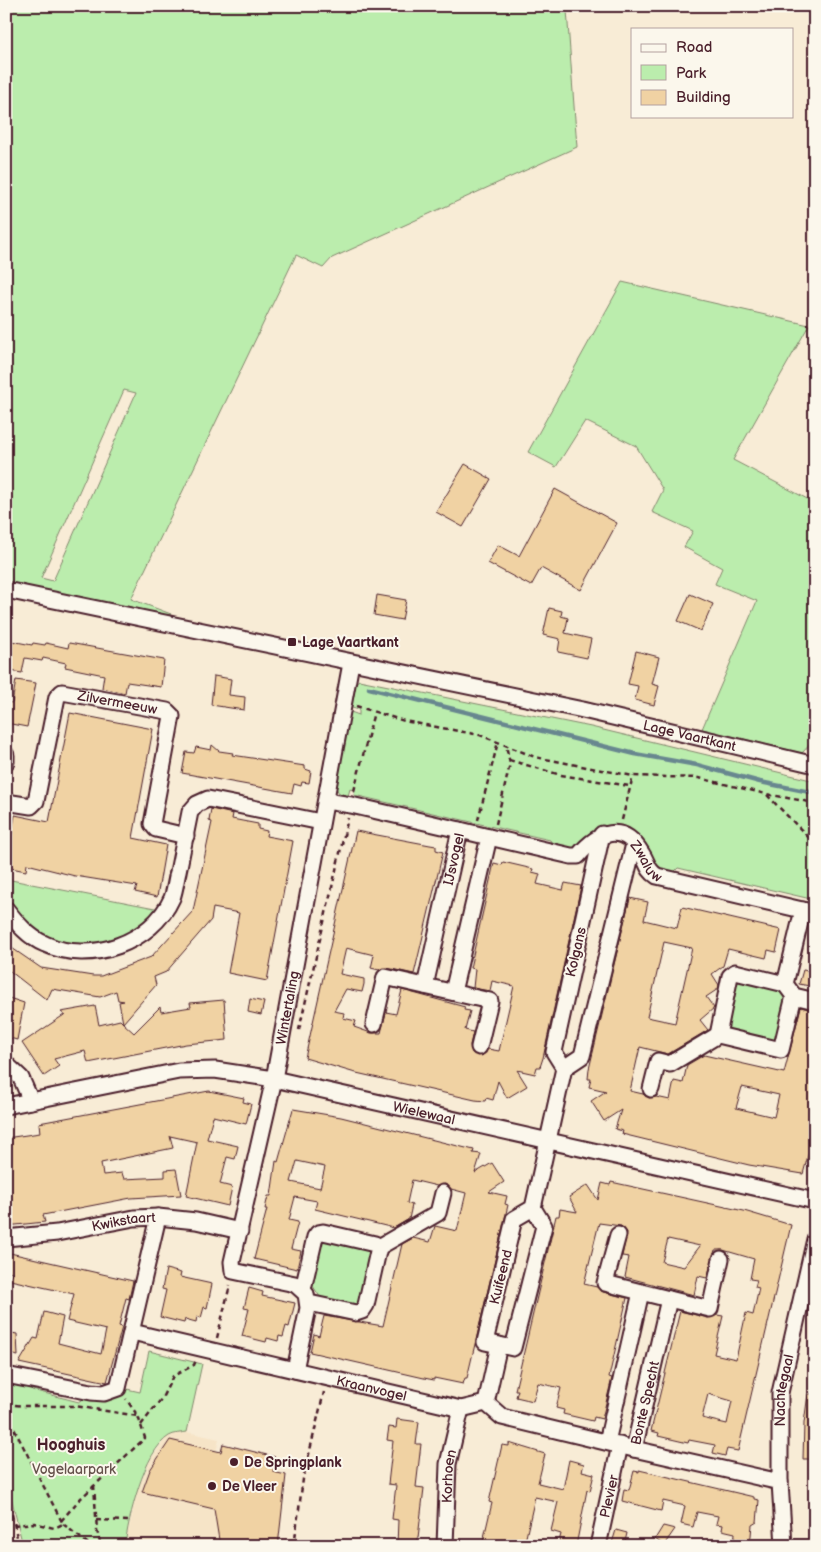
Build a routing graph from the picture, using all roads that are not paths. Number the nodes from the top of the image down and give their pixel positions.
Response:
1 (6, 590) edge
2 (352, 663) junction
3 (6, 754) edge
4 (6, 762) edge
5 (815, 764) edge
6 (326, 801) junction
7 (6, 802) edge
8 (321, 822) junction
9 (460, 830) junction
10 (602, 834) junction
11 (186, 836) junction
12 (486, 836) junction
13 (634, 844) junction
14 (6, 909) edge
15 (809, 912) edge
16 (785, 984) junction
17 (425, 986) junction
18 (453, 992) junction
19 (794, 996) junction
20 (815, 1001) edge
21 (374, 1024) dead end
22 (718, 1035) junction
23 (479, 1047) dead end
24 (6, 1064) edge
25 (564, 1068) junction
26 (274, 1079) junction
27 (651, 1089) dead end
28 (30, 1101) junction
29 (6, 1106) edge
30 (548, 1142) junction
31 (443, 1193) dead end
32 (815, 1201) edge
33 (533, 1208) junction
34 (158, 1217) junction
35 (240, 1231) junction
36 (618, 1235) dead end
37 (6, 1238) edge
38 (815, 1239) edge
39 (379, 1247) junction
40 (721, 1259) dead end
41 (811, 1274) edge
42 (641, 1292) junction
43 (306, 1296) junction
44 (669, 1299) junction
45 (132, 1332) junction
46 (499, 1345) junction
47 (298, 1373) junction
48 (6, 1375) edge
49 (486, 1403) junction
50 (461, 1409) junction
51 (620, 1445) junction
52 (780, 1482) junction
53 (446, 1546) edge
54 (598, 1546) edge
55 (784, 1546) edge

1 - 2 street, Lage Vaartkant
2 - 5 street, Lage Vaartkant
2 - 6 street, Wintertaling
3 - 4 street
6 - 8 street, Wintertaling
6 - 9 street
7 - 11 street, Zilvermeeuw
8 - 11 street
8 - 26 street, Wintertaling
9 - 12 street, IJsvogel
9 - 17 street, IJsvogel
10 - 12 street
10 - 13 street, Zwaluw
10 - 25 street, Kolgans
11 - 14 street
12 - 18 street, IJsvogel
13 - 15 street, Zwaluw
13 - 25 street
15 - 16 street
16 - 19 street
16 - 22 street
17 - 18 street
17 - 21 street
18 - 23 street
19 - 20 street
19 - 22 street
22 - 27 street
24 - 28 street
25 - 30 street
26 - 28 street, Wielewaal
26 - 30 street, Wielewaal
26 - 35 street, Wintertaling
28 - 29 street, Wielewaal
30 - 32 street, Wielewaal
30 - 33 street
31 - 39 street
33 - 46 street, Kuifeend
33 - 46 street, Kuifeend
34 - 35 street, Kwikstaart
34 - 37 street, Kwikstaart
34 - 45 street
35 - 43 street, Wintertaling
36 - 42 street
38 - 41 street, Nachtegaal
39 - 43 street
39 - 43 street
40 - 44 street
41 - 52 street, Nachtegaal
42 - 44 street
42 - 51 street, Bonte Specht
43 - 47 street
44 - 51 street, Bonte Specht
45 - 47 street, Kraanvogel
45 - 48 street
46 - 49 street
47 - 50 street, Kraanvogel
49 - 50 street, Kraanvogel
49 - 51 street
50 - 53 street, Korhoen
51 - 52 street
51 - 54 street, Plevier
52 - 55 street, Nachtegaal

